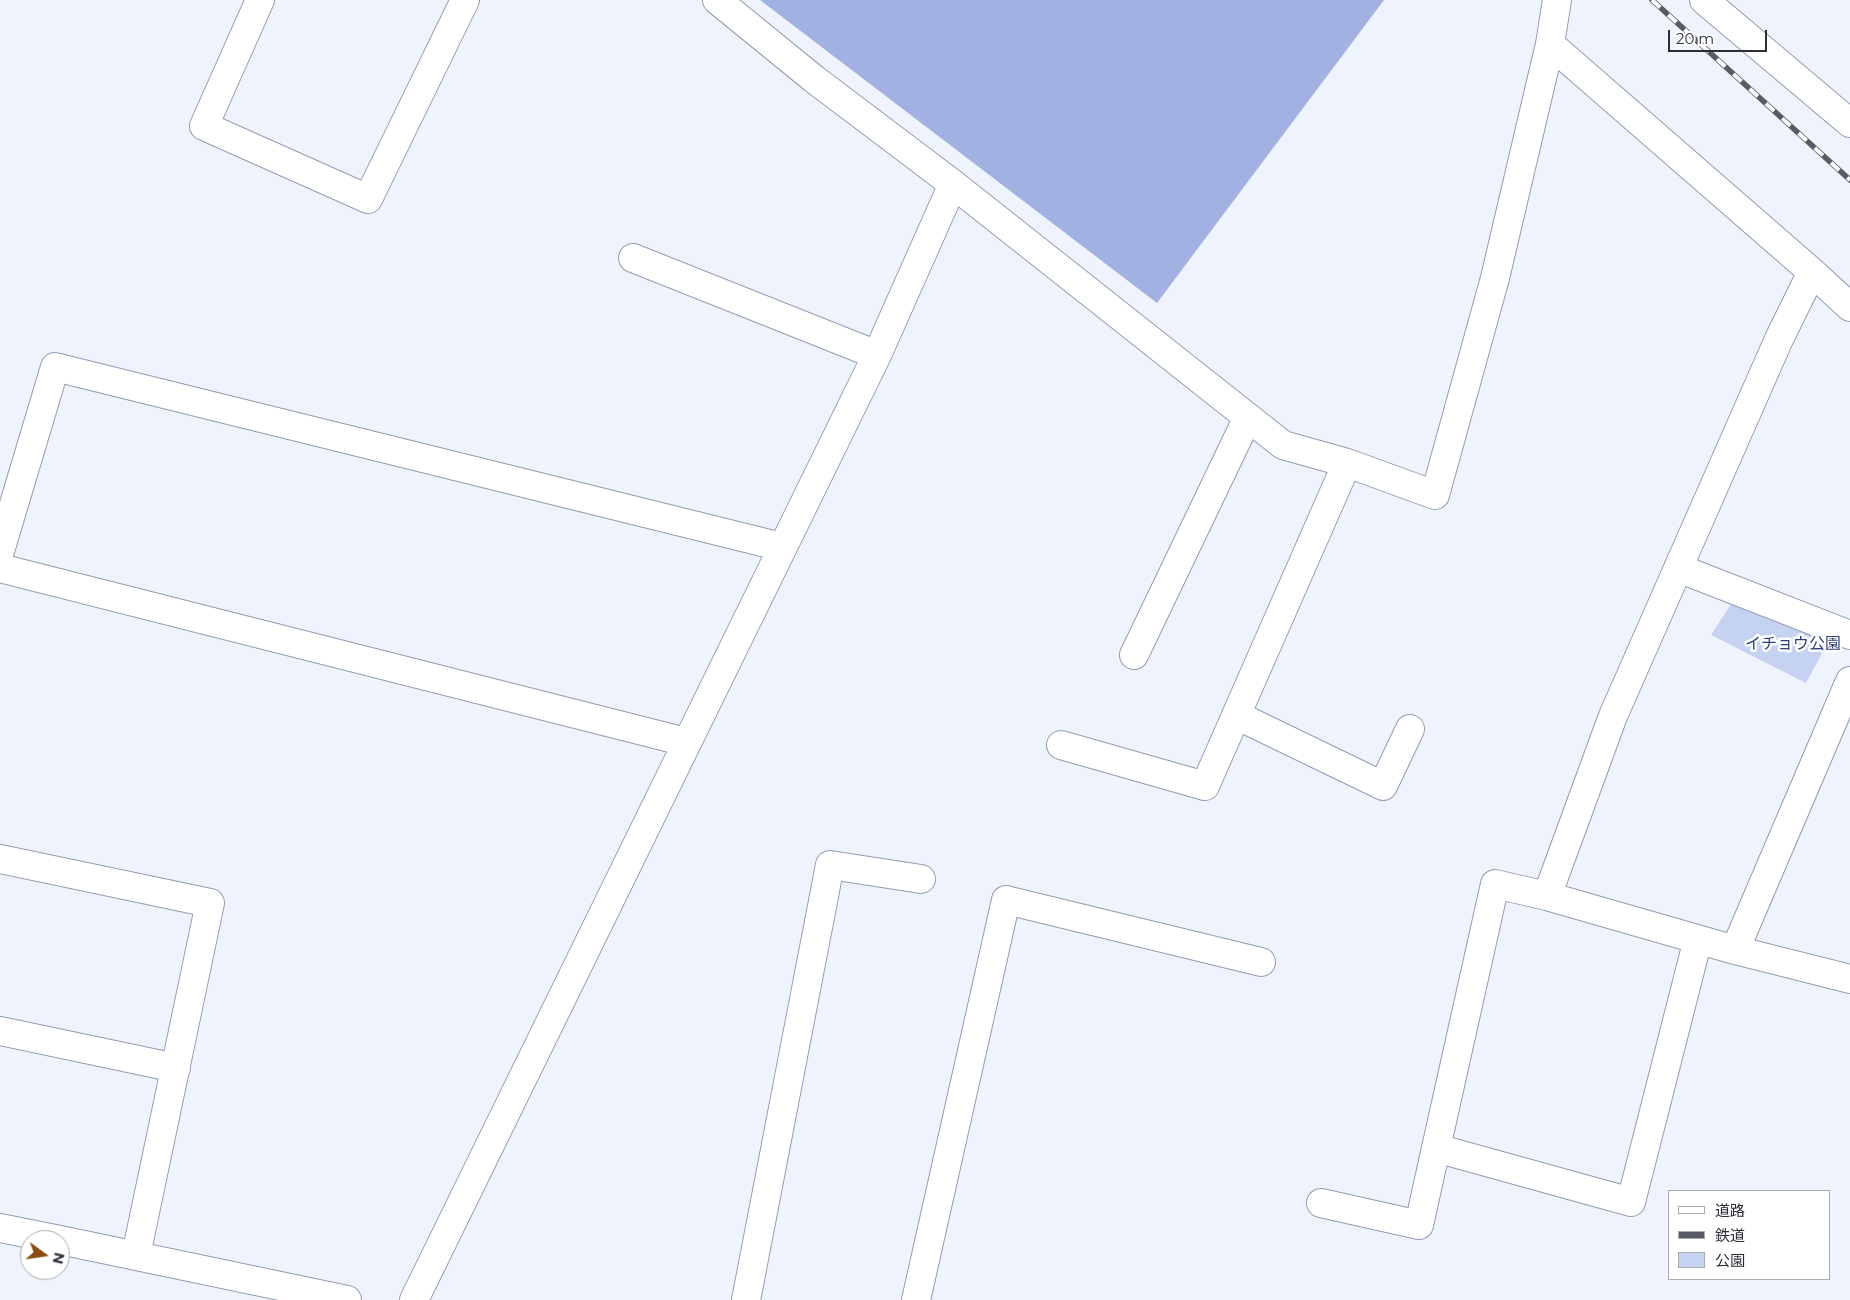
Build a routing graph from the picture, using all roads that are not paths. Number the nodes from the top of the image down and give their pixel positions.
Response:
1 (260, 0) edge
2 (465, 0) edge
3 (717, 0) edge
4 (1558, 0) edge
5 (1704, 0) edge
6 (1550, 44) junction
7 (1850, 123) edge
8 (953, 184) junction
9 (633, 258) dead end
10 (1812, 272) junction
11 (1850, 307) edge
12 (877, 355) junction
13 (1248, 417) junction
14 (1347, 463) junction
15 (782, 547) junction
16 (0, 551) edge
17 (0, 568) edge
18 (1678, 568) junction
19 (1850, 636) edge
20 (1134, 655) dead end
21 (1850, 681) edge
22 (1236, 715) junction
23 (1410, 729) dead end
24 (686, 742) junction
25 (1061, 745) dead end
26 (0, 859) edge
27 (921, 879) dead end
28 (1547, 896) junction
29 (1698, 939) junction
30 (1735, 950) junction
31 (1262, 962) dead end
32 (1850, 979) edge
33 (0, 1031) edge
34 (176, 1068) junction
35 (1436, 1148) junction
36 (1320, 1203) dead end
37 (0, 1228) edge
38 (20, 1232) edge
39 (70, 1242) edge
40 (136, 1255) junction
41 (346, 1300) edge
42 (414, 1300) edge
43 (746, 1300) edge
44 (916, 1300) edge

1 - 2 street
3 - 8 street
4 - 6 street
5 - 7 street
6 - 10 street
6 - 14 street
8 - 12 street
8 - 13 street
9 - 12 street
10 - 11 street
10 - 18 street
12 - 15 street
13 - 14 street
13 - 20 street
14 - 22 street
15 - 16 street
15 - 24 street
17 - 24 street
18 - 19 street
18 - 28 street
21 - 30 street
22 - 23 street
22 - 25 street
24 - 42 street
26 - 34 street
27 - 43 street
28 - 29 street
28 - 35 street
29 - 30 street
29 - 35 street
30 - 32 street
31 - 44 street
33 - 34 street
34 - 40 street
35 - 36 street
37 - 38 street
39 - 40 street
40 - 41 street

